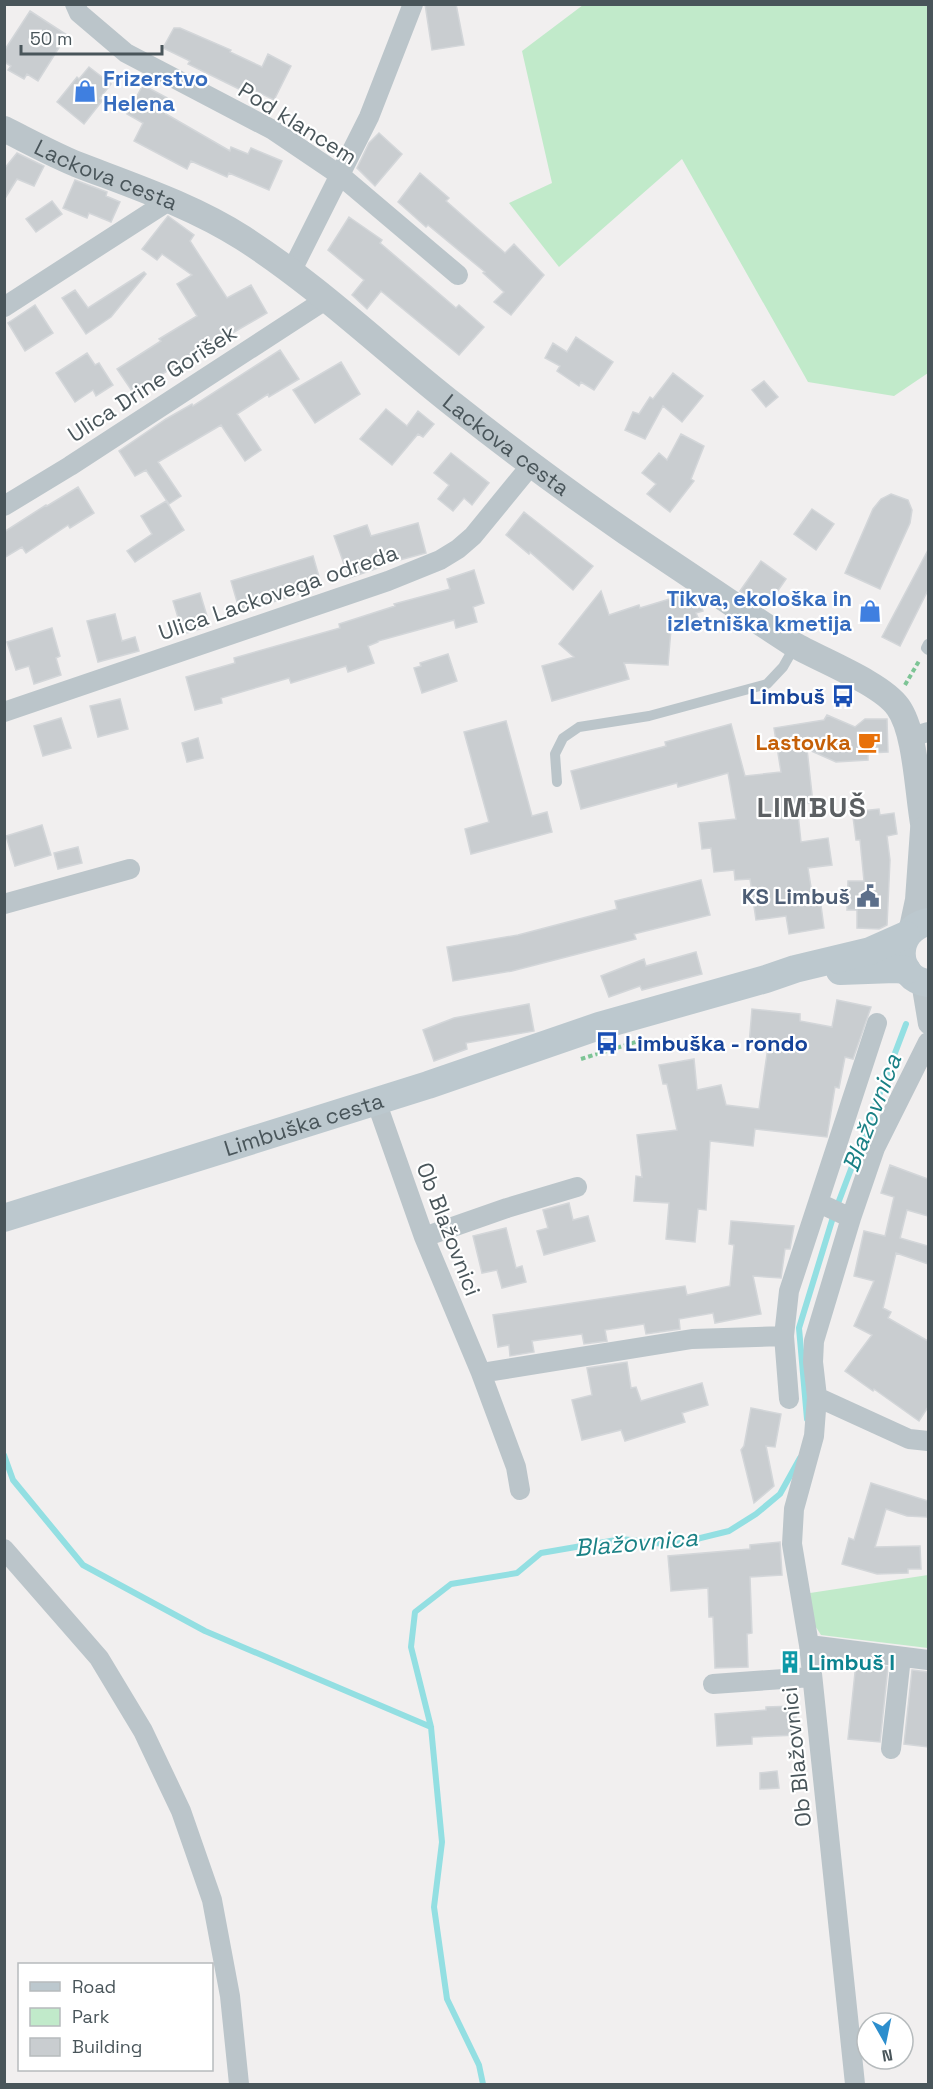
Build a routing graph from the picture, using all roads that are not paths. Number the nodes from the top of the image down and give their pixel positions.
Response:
1 (75, 4) edge
2 (413, 4) edge
3 (4, 129) edge
4 (341, 176) junction
5 (170, 200) junction
6 (291, 272) junction
7 (458, 275) dead end
8 (325, 300) junction
9 (4, 307) edge
10 (532, 464) junction
11 (4, 506) edge
12 (795, 645) junction
13 (4, 712) edge
14 (920, 734) edge
15 (557, 783) dead end
16 (926, 839) edge
17 (130, 869) dead end
18 (4, 904) edge
19 (916, 928) edge
20 (766, 979) junction
21 (919, 979) edge
22 (877, 1023) dead end
23 (928, 1024) edge
24 (928, 1042) edge
25 (376, 1101) junction
26 (577, 1187) dead end
27 (822, 1204) junction
28 (848, 1216) junction
29 (4, 1218) edge
30 (424, 1237) junction
31 (784, 1336) junction
32 (481, 1373) junction
33 (817, 1397) junction
34 (789, 1399) dead end
35 (928, 1441) edge
36 (520, 1490) dead end
37 (4, 1549) edge
38 (809, 1645) junction
39 (901, 1657) junction
40 (928, 1660) edge
41 (812, 1677) junction
42 (712, 1684) dead end
43 (891, 1749) dead end
44 (239, 2085) edge
45 (855, 2085) edge

1 - 4 street, Pod klancem
2 - 4 street
3 - 5 street, Lackova cesta
4 - 6 street
4 - 7 street, Pod klancem
5 - 6 street, Lackova cesta
5 - 9 street
6 - 8 street, Lackova cesta
8 - 10 street, Lackova cesta
8 - 11 street, Ulica Drine Gorišek
10 - 12 street, Lackova cesta
10 - 13 street, Ulica Lackovega odreda
12 - 14 street, Lackova cesta
12 - 15 lane
14 - 16 street, Lackova cesta
16 - 19 street, Lackova cesta
17 - 18 street
19 - 20 main road
19 - 21 main road
20 - 21 main road
20 - 25 main road, Limbuška cesta
21 - 23 street
22 - 27 street
24 - 28 street, Ob Blažovnici
25 - 29 main road, Limbuška cesta
25 - 30 street, Ob Blažovnici
26 - 30 street
27 - 28 street
27 - 31 street
28 - 33 street, Ob Blažovnici
30 - 32 street, Ob Blažovnici
31 - 32 street
31 - 34 street
32 - 36 street, Ob Blažovnici
33 - 35 street
33 - 38 street, Ob Blažovnici
37 - 44 street
38 - 39 street
38 - 41 street, Ob Blažovnici
39 - 40 street
39 - 43 street
41 - 42 street
41 - 45 street, Ob Blažovnici

